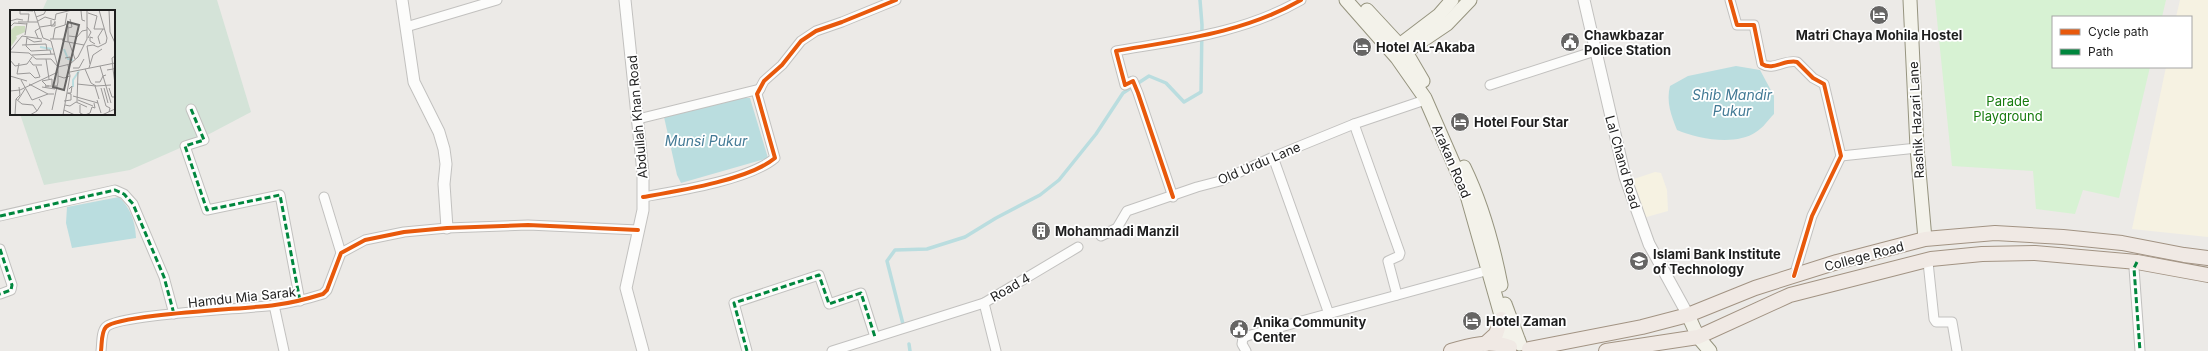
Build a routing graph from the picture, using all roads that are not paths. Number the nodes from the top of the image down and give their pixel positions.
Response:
1 (402, 0) edge
2 (497, 0) edge
3 (625, 0) edge
4 (896, 0) edge
5 (1301, 0) edge
6 (1346, 0) edge
7 (1358, 0) edge
8 (1452, 0) edge
9 (1470, 0) edge
10 (1584, 0) edge
11 (1730, 0) edge
12 (1910, 0) edge
13 (406, 27) junction
14 (1595, 51) junction
15 (1399, 52) junction
16 (1490, 85) dead end
17 (760, 89) junction
18 (1425, 100) junction
19 (191, 108) dead end
20 (638, 119) junction
21 (1354, 124) junction
22 (1917, 148) junction
23 (1841, 156) junction
24 (1273, 157) junction
25 (324, 197) dead end
26 (643, 197) junction
27 (1173, 197) junction
28 (0, 216) edge
29 (447, 228) junction
30 (638, 230) junction
31 (1101, 236) dead end
32 (1925, 240) junction
33 (2138, 246) junction
34 (1078, 247) dead end
35 (0, 249) edge
36 (341, 253) junction
37 (2208, 258) edge
38 (1930, 260) junction
39 (2137, 262) junction
40 (1489, 270) junction
41 (2208, 275) edge
42 (1794, 276) junction
43 (0, 294) edge
44 (1397, 295) junction
45 (300, 301) junction
46 (984, 303) junction
47 (274, 305) junction
48 (174, 314) junction
49 (1329, 314) junction
50 (1688, 315) junction
51 (1501, 319) junction
52 (875, 337) junction
53 (1698, 337) junction
54 (1484, 344) junction
55 (1661, 346) edge
56 (1519, 348) edge
57 (101, 351) edge
58 (284, 351) edge
59 (643, 351) edge
60 (747, 351) edge
61 (832, 351) edge
62 (996, 351) edge
63 (1246, 351) edge
64 (1451, 351) edge
65 (1606, 351) edge
66 (1710, 351) edge
67 (1957, 351) edge
68 (2140, 351) edge

1 - 13 street
2 - 13 street
3 - 20 street, Abdullah Khan Road
4 - 17 street
5 - 27 street
6 - 15 main road, Arakan Road
7 - 15 main road, Arakan Road
8 - 15 main road
9 - 15 main road
10 - 14 street, Lal Chand Road
11 - 23 street
12 - 22 main road, Rashik Hazari Lane
13 - 29 street
14 - 16 street
14 - 50 street, Lal Chand Road
15 - 18 main road, Arakan Road
15 - 56 main road, Arakan Road
17 - 20 street
17 - 26 street
18 - 21 street, Old Urdu Lane
18 - 40 main road, Arakan Road
19 - 45 street
20 - 26 street, Abdullah Khan Road
21 - 24 street, Old Urdu Lane
21 - 44 street
22 - 23 street
22 - 32 main road, Rashik Hazari Lane
23 - 42 street
24 - 27 street, Old Urdu Lane
24 - 49 street
25 - 36 street
26 - 30 street, Abdullah Khan Road
27 - 31 street, Old Urdu Lane
28 - 48 street
29 - 30 street
29 - 36 street
30 - 59 street, Abdullah Khan Road
32 - 33 main road, College Road
32 - 42 main road, College Road
33 - 37 main road, College Road
33 - 39 main road
34 - 46 street, Road 4
35 - 43 street
36 - 45 street, Hamdu Mia Sarak
38 - 39 main road, College Road
38 - 53 main road, College Road
38 - 67 street
39 - 41 main road, College Road
39 - 68 street
40 - 44 street
40 - 51 main road, Arakan Road
42 - 50 main road, College Road
44 - 49 street
45 - 47 street, Hamdu Mia Sarak
46 - 52 street
46 - 62 street, Road 4
47 - 48 street, Hamdu Mia Sarak
47 - 58 street
48 - 57 street, Hamdu Mia Sarak
49 - 63 street
50 - 53 main road
50 - 56 main road, College Road
51 - 54 main road
51 - 56 main road, Arakan Road
52 - 60 street
52 - 61 street
53 - 55 main road, College Road
53 - 66 main road
54 - 56 main road, College Road
54 - 64 main road, College Road
55 - 65 main road, College Road

